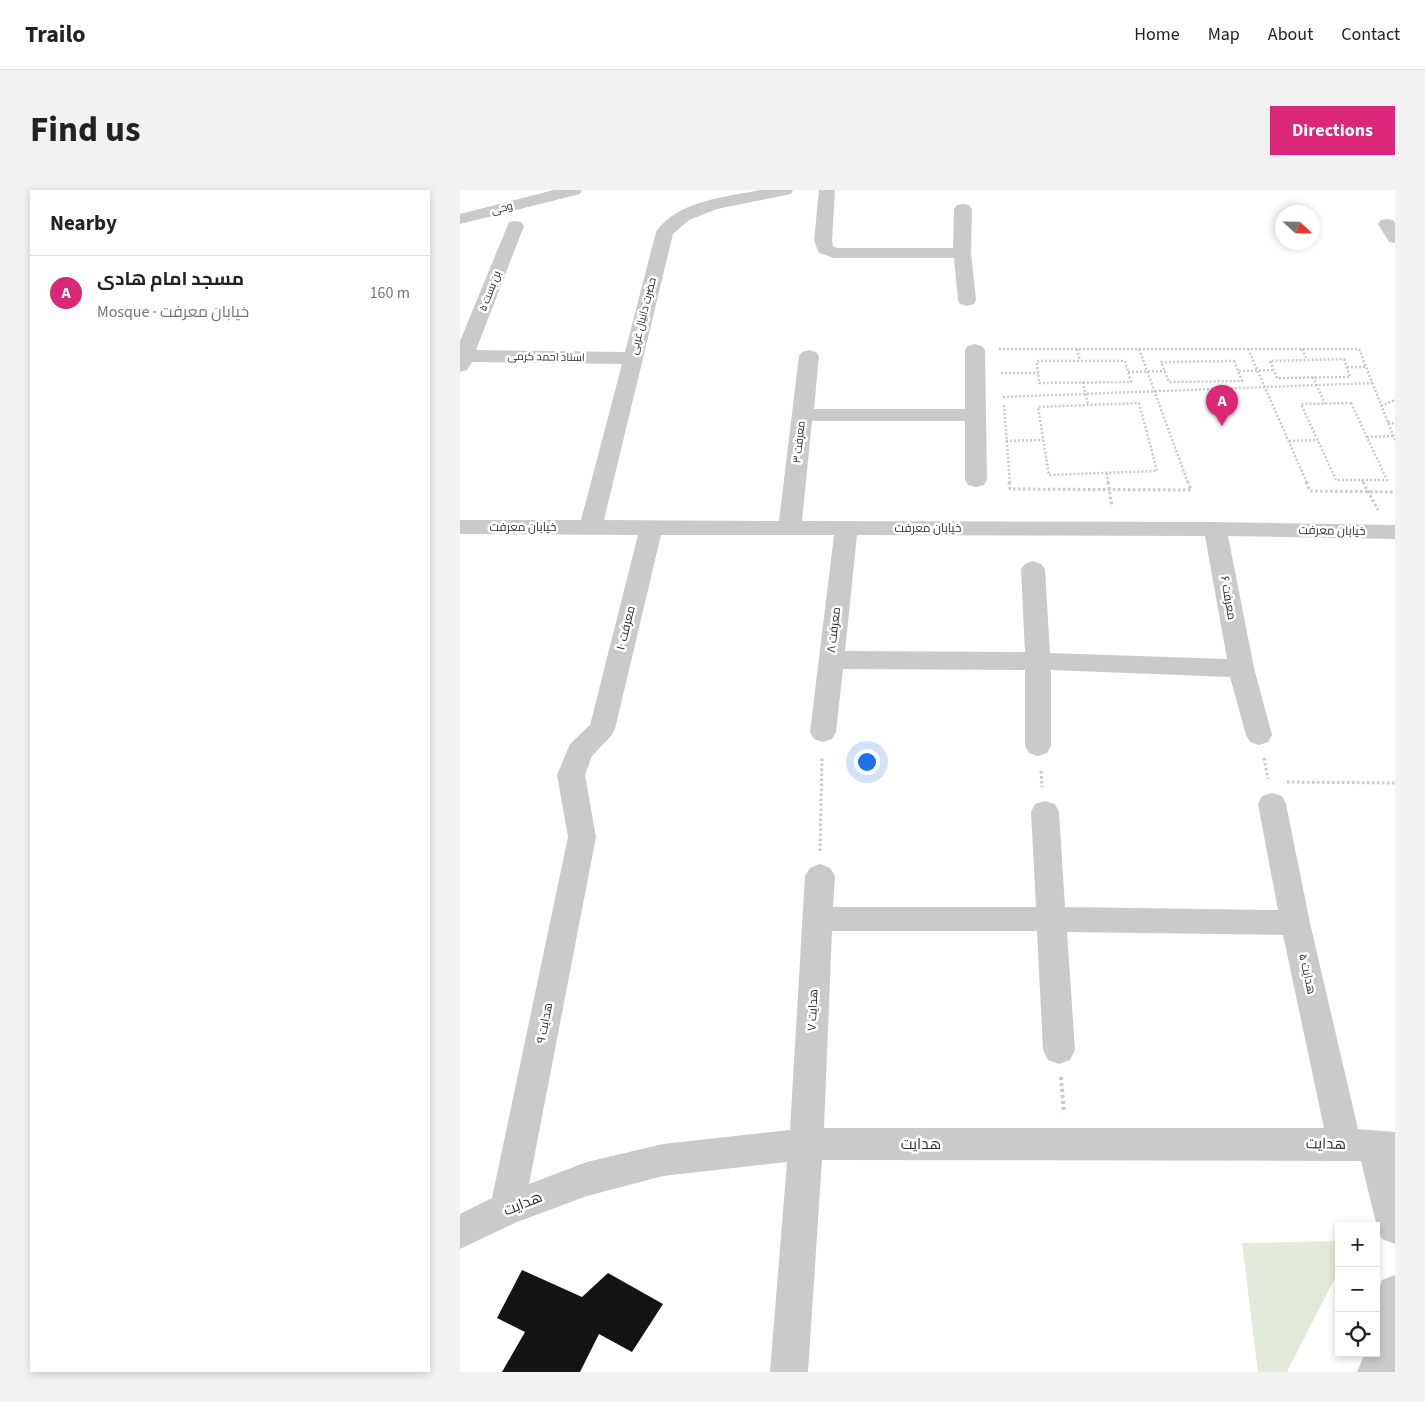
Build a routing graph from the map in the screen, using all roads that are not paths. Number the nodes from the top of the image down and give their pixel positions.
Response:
1 (574, 190) edge
2 (785, 190) edge
3 (827, 190) edge
4 (963, 210) dead end
5 (460, 218) edge
6 (515, 226) dead end
7 (962, 253) junction
8 (966, 300) dead end
9 (976, 350) dead end
10 (810, 356) dead end
11 (633, 358) junction
12 (461, 359) edge
13 (802, 415) junction
14 (976, 415) junction
15 (976, 480) dead end
16 (460, 526) edge
17 (592, 527) junction
18 (650, 527) junction
19 (790, 528) junction
20 (846, 528) junction
21 (1215, 529) junction
22 (1391, 532) edge
23 (1033, 569) dead end
24 (830, 660) junction
25 (1038, 661) junction
26 (1241, 668) junction
27 (823, 732) road end
28 (1258, 735) road end
29 (1038, 746) road end
30 (1271, 793) road end
31 (1045, 812) road end
32 (582, 837) joint
33 (820, 876) road end
34 (818, 919) junction
35 (1052, 919) junction
36 (1295, 923) junction
37 (1059, 1050) road end
38 (806, 1144) junction
39 (1371, 1146) edge
40 (507, 1209) junction
41 (1395, 1226) edge
42 (460, 1232) edge
43 (1395, 1293) edge
44 (789, 1372) edge
45 (1376, 1372) edge

1 - 5 street, وحی
2 - 11 street, حضرت دانیال غربی
3 - 7 street
4 - 7 street
6 - 12 street, بن بست ۵
7 - 8 street
9 - 14 street
10 - 13 street, معرفت ۳
11 - 12 street, استاد احمد کرمی
11 - 17 street, حضرت دانیال غربی
13 - 14 street
13 - 19 street, معرفت ۳
14 - 15 street
16 - 17 street, خیابان معرفت
17 - 18 street, خیابان معرفت
18 - 19 street, خیابان معرفت
18 - 32 street, معرفت ۱۰
19 - 20 street, خیابان معرفت
20 - 21 street, خیابان معرفت
20 - 24 street, معرفت ۸
21 - 22 street, خیابان معرفت
21 - 26 street, معرفت ۶
23 - 25 street
24 - 25 street
24 - 27 street, معرفت ۸
25 - 26 street
25 - 29 street
26 - 28 street, معرفت ۶
30 - 36 street, هدایت ۵
31 - 35 street
32 - 40 street, هدایت ۹
33 - 34 street, هدایت ۷
34 - 35 street
34 - 38 street, هدایت ۷
35 - 36 street
35 - 37 street
36 - 39 street, هدایت ۵
38 - 39 street, هدایت
38 - 40 street, هدایت
38 - 44 street, هدایت ۷
39 - 41 street, هدایت ۵
40 - 42 street, هدایت
43 - 45 street

